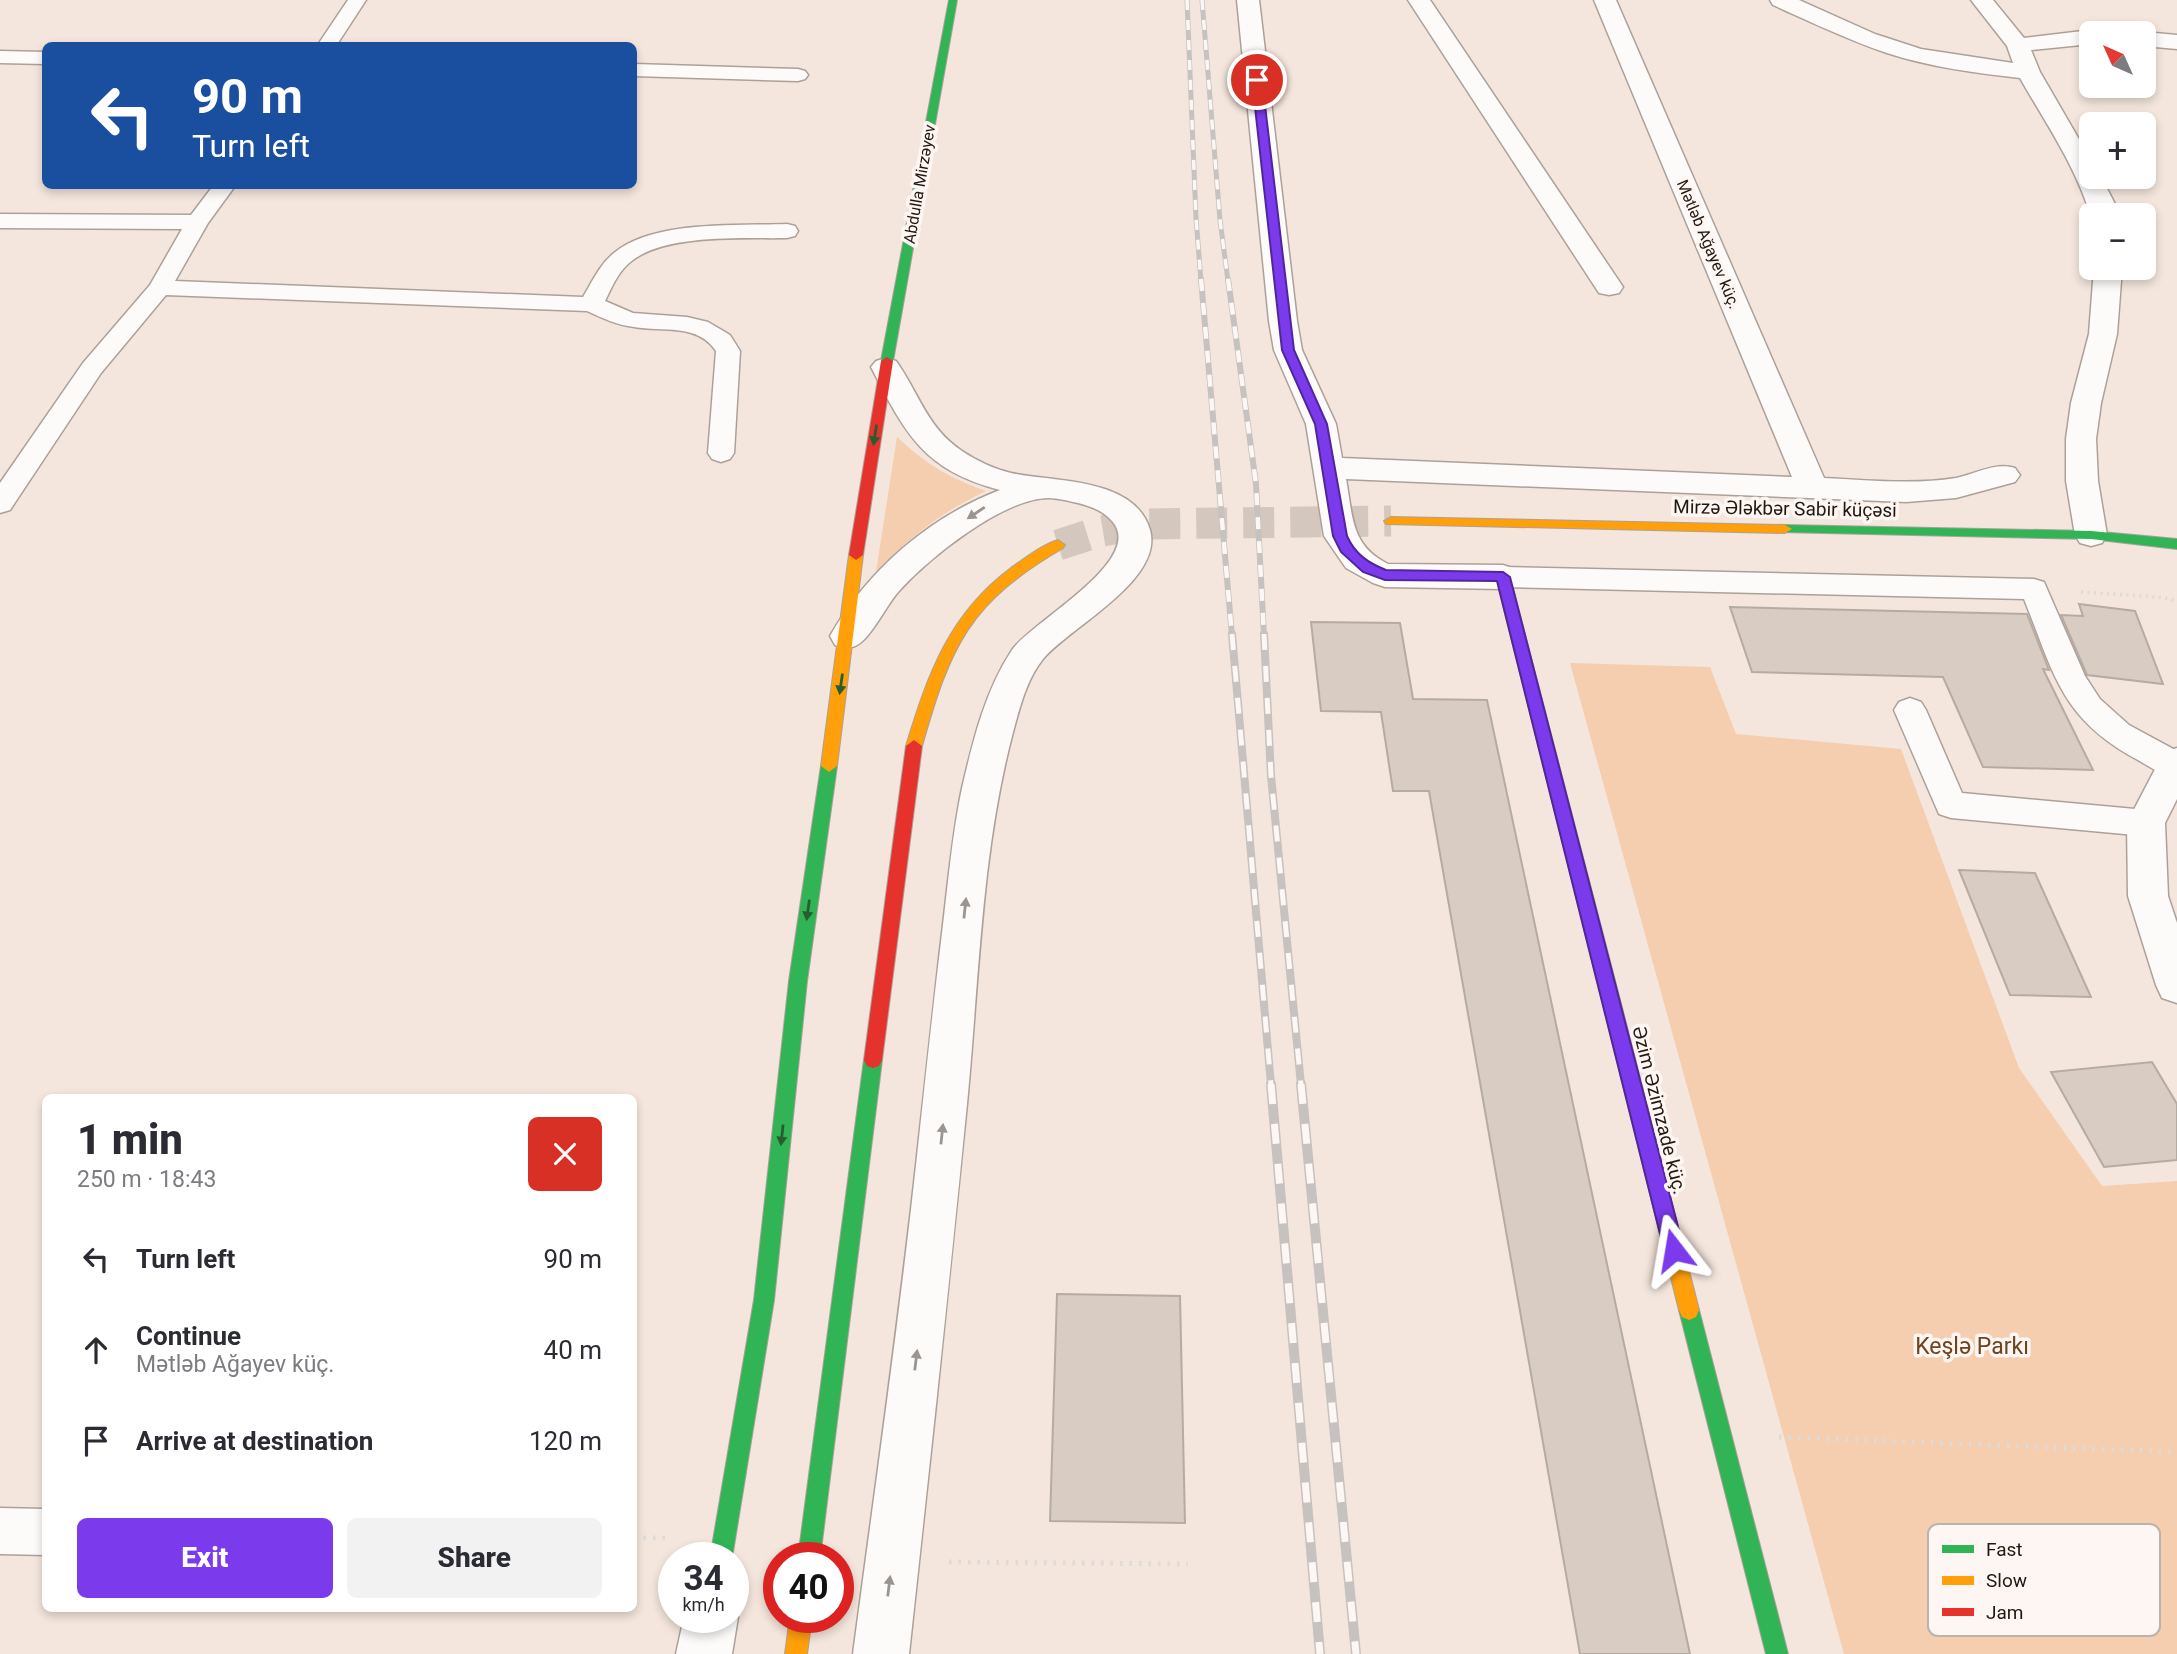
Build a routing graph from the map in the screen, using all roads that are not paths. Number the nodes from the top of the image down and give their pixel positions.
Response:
1 (357, 0) edge
2 (953, 0) edge
3 (1248, 0) edge
4 (1419, 0) edge
5 (1605, 0) edge
6 (1781, 0) edge
7 (1982, 0) edge
8 (2079, 38) edge
9 (2156, 40) edge
10 (329, 42) edge
11 (2177, 42) edge
12 (2018, 45) junction
13 (0, 57) edge
14 (42, 58) edge
15 (637, 70) edge
16 (2028, 72) junction
17 (798, 75) dead end
18 (222, 189) edge
19 (2102, 203) edge
20 (0, 221) edge
21 (197, 222) junction
22 (787, 231) dead end
23 (2107, 280) edge
24 (1609, 287) dead end
25 (160, 288) junction
26 (591, 304) junction
27 (886, 367) junction
28 (721, 453) dead end
29 (1330, 468) junction
30 (2004, 475) dead end
31 (1812, 488) junction
32 (1039, 489) junction
33 (0, 504) edge
34 (1391, 521) tunnel mouth
35 (2091, 535) junction
36 (2177, 544) edge
37 (1058, 545) tunnel mouth
38 (1503, 577) junction
39 (848, 636) junction
40 (1910, 710) dead end
41 (2176, 763) edge
42 (2146, 823) junction
43 (2177, 985) edge
44 (0, 1531) edge
45 (42, 1532) edge
46 (724, 1542) edge
47 (811, 1542) edge
48 (708, 1633) edge
49 (799, 1633) edge
50 (704, 1654) edge
51 (796, 1654) edge
52 (881, 1654) edge
53 (1777, 1654) edge

1 - 10 lane
2 - 27 street, Abdulla Mirzəyev
3 - 29 street
4 - 24 street
5 - 31 street, Mətləb Ağayev küç.
6 - 16 street
7 - 12 street
8 - 12 street
9 - 11 street
12 - 16 street
13 - 14 lane
15 - 17 lane
16 - 19 street
18 - 21 lane
20 - 21 lane
21 - 25 lane
22 - 26 lane
23 - 35 street
25 - 26 lane
25 - 33 lane
26 - 28 lane
27 - 32 street
27 -> 39 street, Abdulla Mirzəyev
29 - 31 street
29 - 38 street
30 - 31 street
32 -> 39 street
52 -> 32 street
34 - 35 street, Mirzə Ələkbər Sabir küçəsi
35 - 36 street, Mirzə Ələkbər Sabir küçəsi
37 - 47 street
38 - 41 lane
38 - 53 street, Əzim Əzimzade küç.
39 -> 46 street, Abdulla Mirzəyev
40 - 42 lane
41 - 42 street
42 - 43 street
44 - 45 lane
48 - 50 street
49 - 51 street

